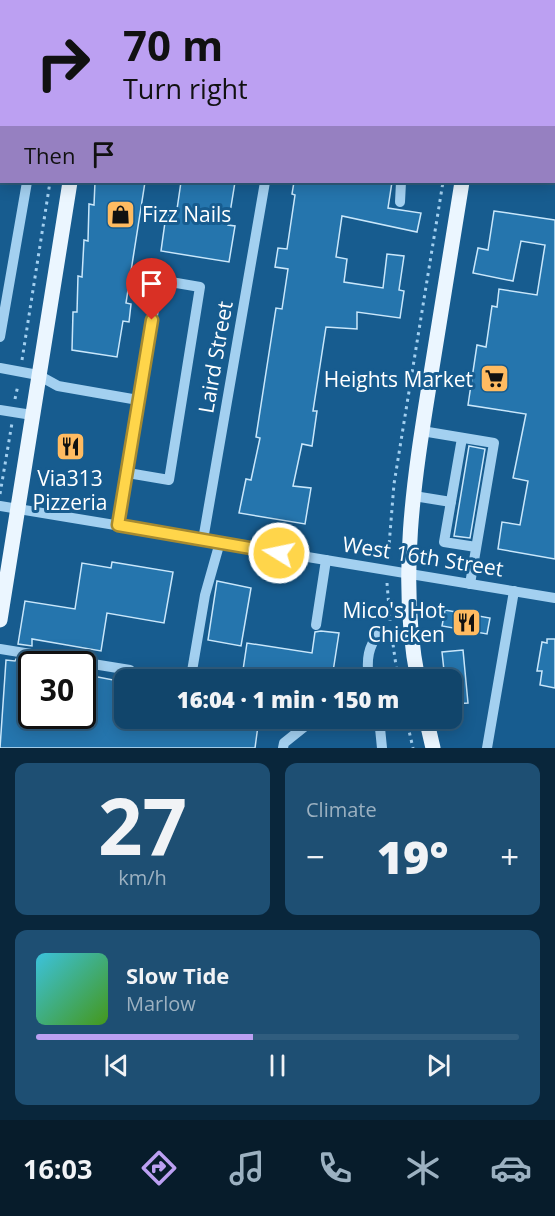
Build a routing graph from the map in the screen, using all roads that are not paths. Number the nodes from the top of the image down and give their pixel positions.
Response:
1 (27, 183) edge
2 (70, 183) edge
3 (265, 183) edge
4 (401, 183) edge
5 (462, 183) edge
6 (400, 202) dead end
7 (0, 337) edge
8 (0, 368) edge
9 (38, 375) junction
10 (138, 400) junction
11 (0, 410) edge
12 (32, 415) junction
13 (422, 430) junction
14 (462, 438) junction
15 (128, 473) junction
16 (414, 496) junction
17 (451, 502) junction
18 (0, 506) edge
19 (18, 508) junction
20 (118, 525) junction
21 (204, 540) junction
22 (220, 543) junction
23 (476, 547) junction
24 (326, 560) junction
25 (408, 573) junction
26 (470, 584) junction
27 (514, 591) junction
28 (555, 598) edge
29 (0, 621) edge
30 (316, 625) dead end
31 (380, 630) dead end
32 (0, 649) edge
33 (124, 669) edge
34 (193, 669) edge
35 (367, 669) edge
36 (416, 669) edge
37 (302, 729) edge
38 (380, 729) edge
39 (429, 729) edge
40 (284, 748) edge
41 (382, 748) edge
42 (433, 748) edge
43 (487, 748) edge

1 - 7 street
2 - 9 main road
3 - 21 street, Laird Street
4 - 6 street
5 - 13 main road
8 - 9 street
9 - 10 street
9 - 12 main road
10 - 15 street
10 - 15 street
11 - 12 street
12 - 19 main road
13 - 14 street
13 - 16 main road
14 - 17 street
14 - 23 street
15 - 20 street
16 - 17 street
16 - 25 main road
17 - 23 street
18 - 19 street, West 16th Street
19 - 20 street, West 16th Street
19 - 29 main road
20 - 21 street, West 16th Street
21 - 22 street, West 16th Street
22 - 24 street, West 16th Street
22 - 34 street
23 - 26 street
24 - 25 street, West 16th Street
24 - 30 street
25 - 26 street, West 16th Street
25 - 36 main road
26 - 27 street, West 16th Street
27 - 28 street, West 16th Street
27 - 43 street
31 - 35 street
32 - 33 street
37 - 40 street
38 - 41 street
39 - 42 main road

